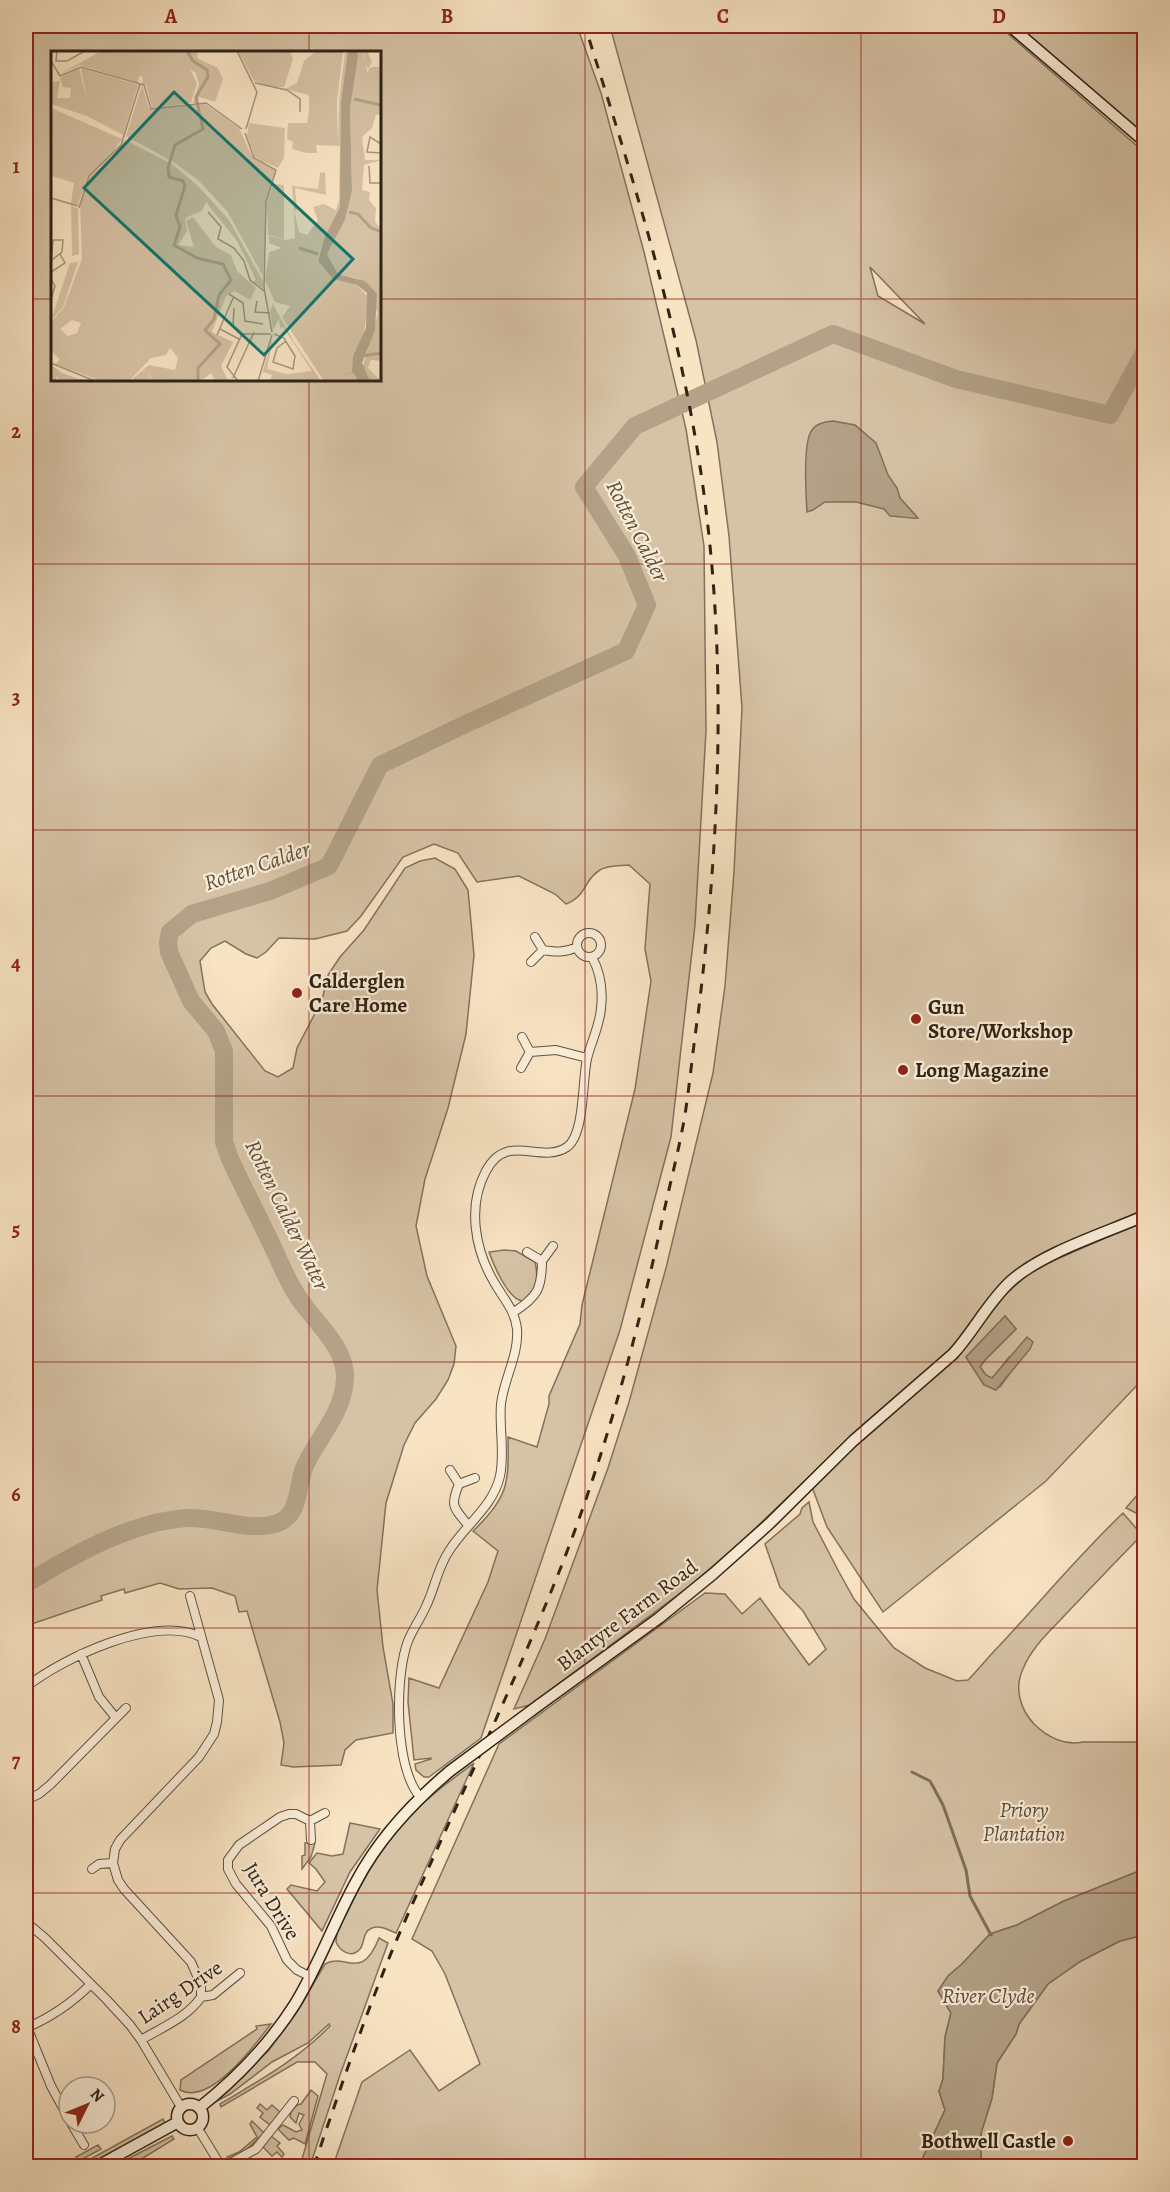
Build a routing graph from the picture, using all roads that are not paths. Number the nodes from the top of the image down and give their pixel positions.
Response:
1 (1010, 26) edge
2 (1144, 141) edge
3 (535, 937) dead end
4 (577, 947) junction
5 (543, 950) junction
6 (592, 957) junction
7 (531, 962) dead end
8 (522, 1036) dead end
9 (530, 1052) junction
10 (587, 1058) junction
11 (521, 1068) dead end
12 (1144, 1216) edge
13 (553, 1246) dead end
14 (527, 1252) dead end
15 (542, 1261) junction
16 (514, 1312) junction
17 (450, 1470) dead end
18 (476, 1478) dead end
19 (459, 1484) junction
20 (468, 1525) junction
21 (190, 1596) dead end
22 (201, 1637) junction
23 (81, 1654) junction
24 (26, 1687) edge
25 (126, 1707) dead end
26 (116, 1718) junction
27 (420, 1797) junction
28 (26, 1800) edge
29 (325, 1813) dead end
30 (310, 1821) junction
31 (311, 1839) dead end
32 (113, 1863) junction
33 (92, 1869) dead end
34 (26, 1922) edge
35 (240, 1973) dead end
36 (311, 1977) junction
37 (91, 1984) junction
38 (201, 1997) junction
39 (26, 2027) edge
40 (141, 2040) junction
41 (57, 2097) edge
42 (294, 2101) dead end
43 (181, 2108) junction
44 (199, 2108) junction
45 (178, 2122) junction
46 (197, 2127) junction
47 (78, 2135) edge
48 (84, 2145) dead end
49 (98, 2166) edge
50 (223, 2166) edge

1 - 2 main road
3 - 5 street
4 - 5 street
4 - 6 street
4 - 6 street
5 - 7 street
6 - 10 street
8 - 9 street
9 - 10 street
9 - 11 street
10 - 16 street
12 - 27 main road, Blantyre Farm Road, bridge
13 - 15 street
14 - 15 street
15 - 16 street
16 - 20 street
17 - 19 street
18 - 19 street
19 - 20 street
20 - 27 street
21 - 22 street
22 - 23 street
22 - 32 street
23 - 24 street
23 - 26 street
25 - 26 street
26 - 28 street
27 - 36 main road, Blantyre Farm Road
29 - 30 street
30 - 31 street
30 - 36 street, Jura Drive
32 - 33 street
32 - 38 street
34 - 37 street
35 - 38 street, Lairg Drive
36 - 44 main road, Blantyre Farm Road
37 - 39 street
37 - 40 street
38 - 40 street, Lairg Drive
39 - 41 street
40 - 43 street
42 - 50 street
43 - 44 main road
43 - 45 main road
44 - 46 main road
45 - 46 main road
45 - 49 main road
46 - 50 street
47 - 48 street

